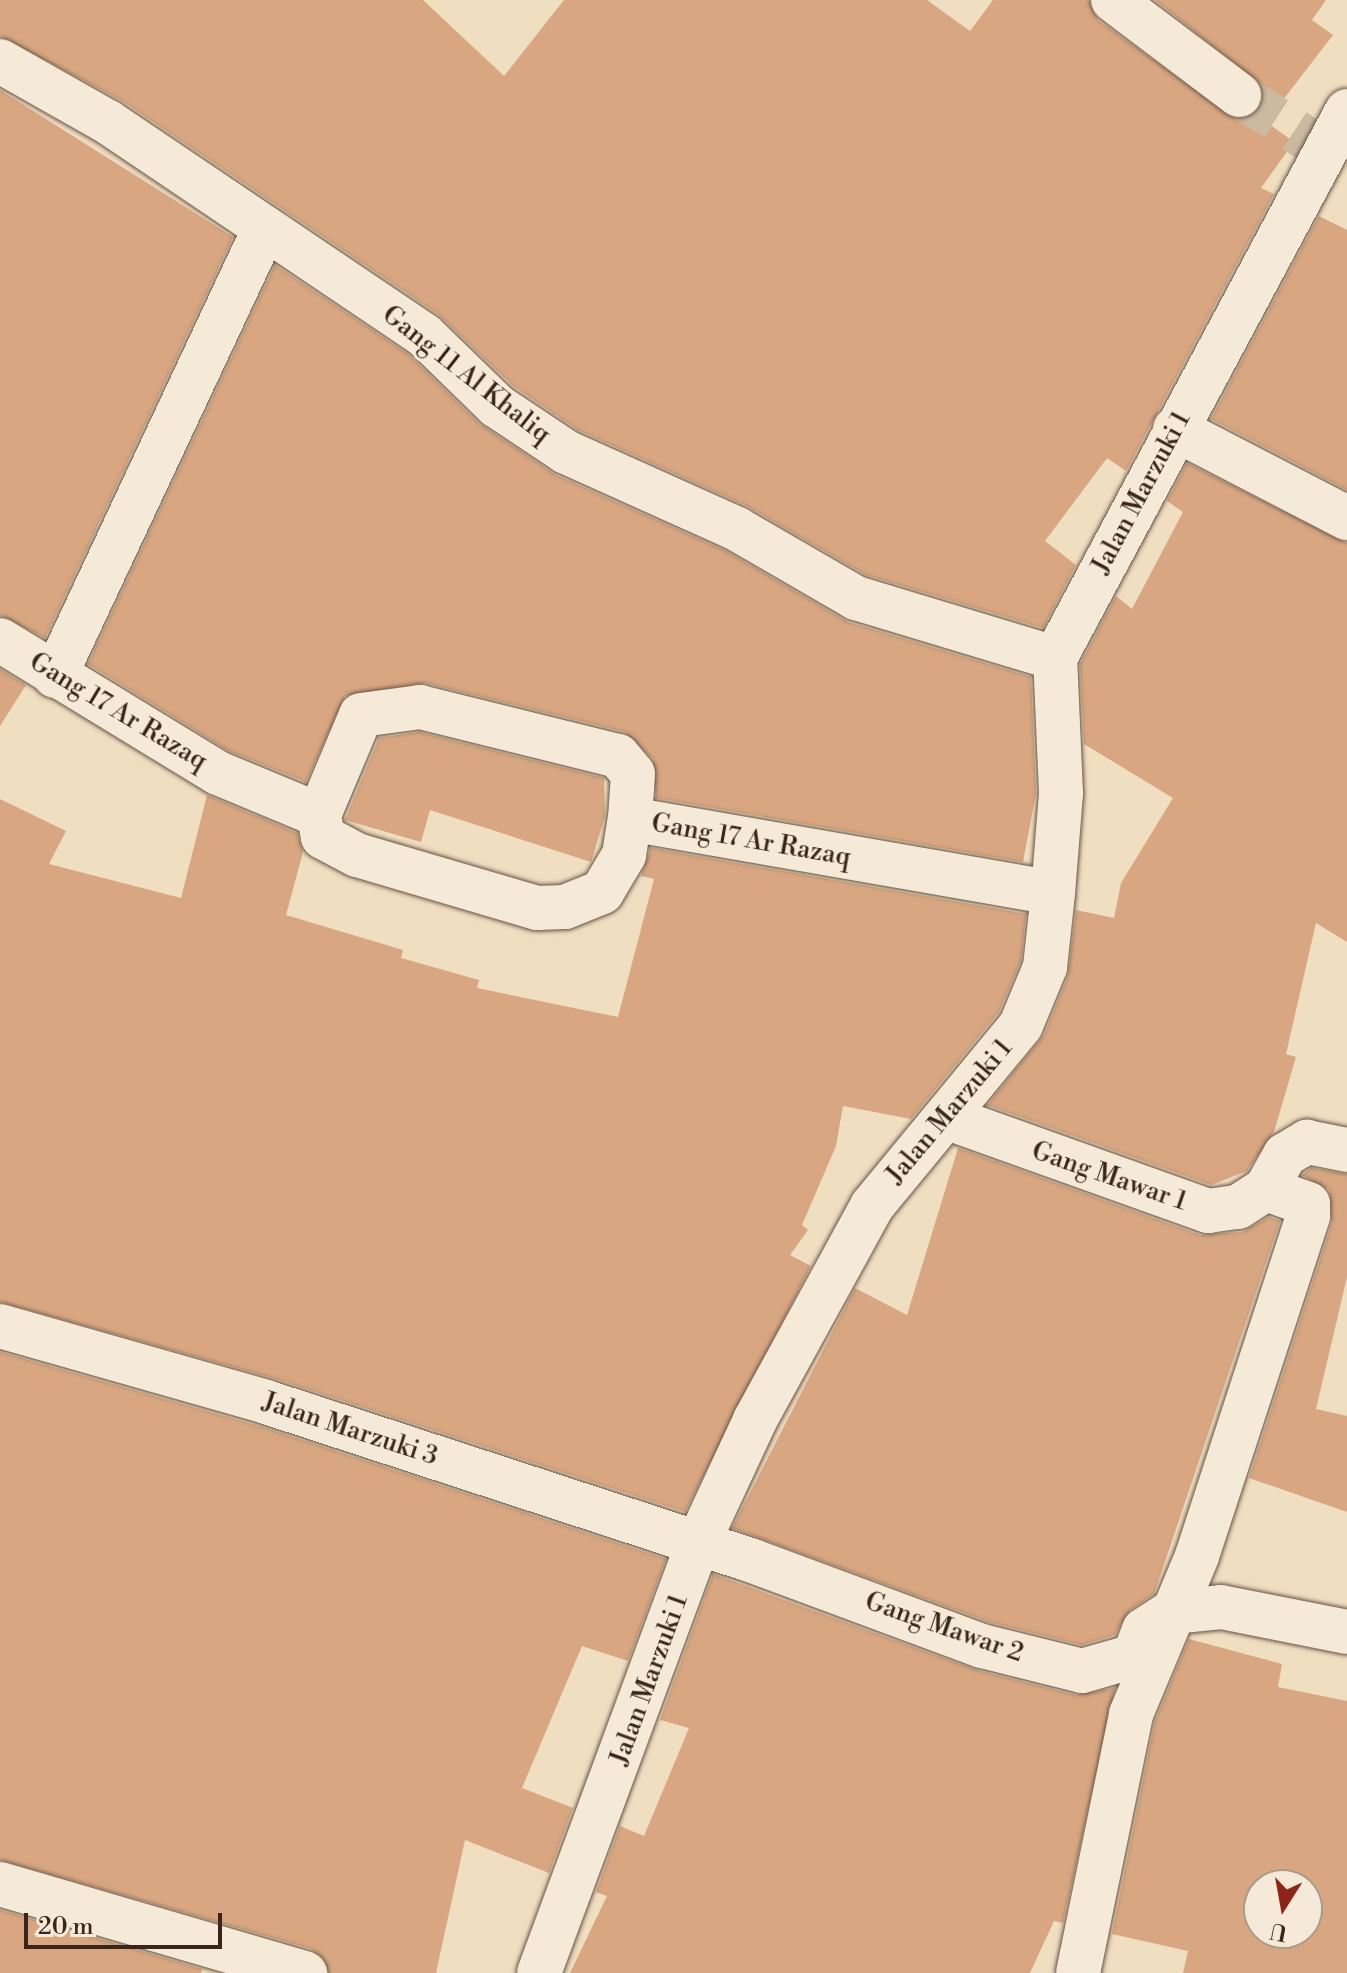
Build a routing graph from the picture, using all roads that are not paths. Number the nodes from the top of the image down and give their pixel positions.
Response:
1 (1113, 0) edge
2 (0, 61) edge
3 (1239, 95) tunnel mouth
4 (1347, 111) edge
5 (264, 230) junction
6 (1175, 429) junction
7 (1347, 518) edge
8 (0, 640) edge
9 (1055, 658) junction
10 (55, 676) junction
11 (319, 815) junction
12 (630, 819) junction
13 (1053, 893) junction
14 (951, 1119) junction
15 (1347, 1150) edge
16 (1266, 1189) junction
17 (0, 1326) edge
18 (698, 1543) junction
19 (1172, 1612) junction
20 (1347, 1632) edge
21 (0, 1884) edge
22 (305, 1973) edge
23 (539, 1973) edge
24 (1078, 1973) edge

1 - 3 street
2 - 5 street, Gang 11 Al Khaliq
4 - 6 street, Jalan Marzuki 1
5 - 9 street, Gang 11 Al Khaliq
5 - 10 street
6 - 7 street
6 - 9 street, Jalan Marzuki 1
8 - 10 street, Gang 17 Ar Razaq
9 - 13 street, Jalan Marzuki 1
10 - 11 street, Gang 17 Ar Razaq
11 - 12 street
11 - 12 street, Gang 17 Ar Razaq
12 - 13 street, Gang 17 Ar Razaq
13 - 14 street, Jalan Marzuki 1
14 - 16 street, Gang Mawar 1
14 - 18 street, Jalan Marzuki 1
15 - 16 street
16 - 19 street
17 - 18 street, Jalan Marzuki 3
18 - 19 street, Gang Mawar 2
18 - 23 street, Jalan Marzuki 1
19 - 20 street
19 - 24 street
21 - 22 street

